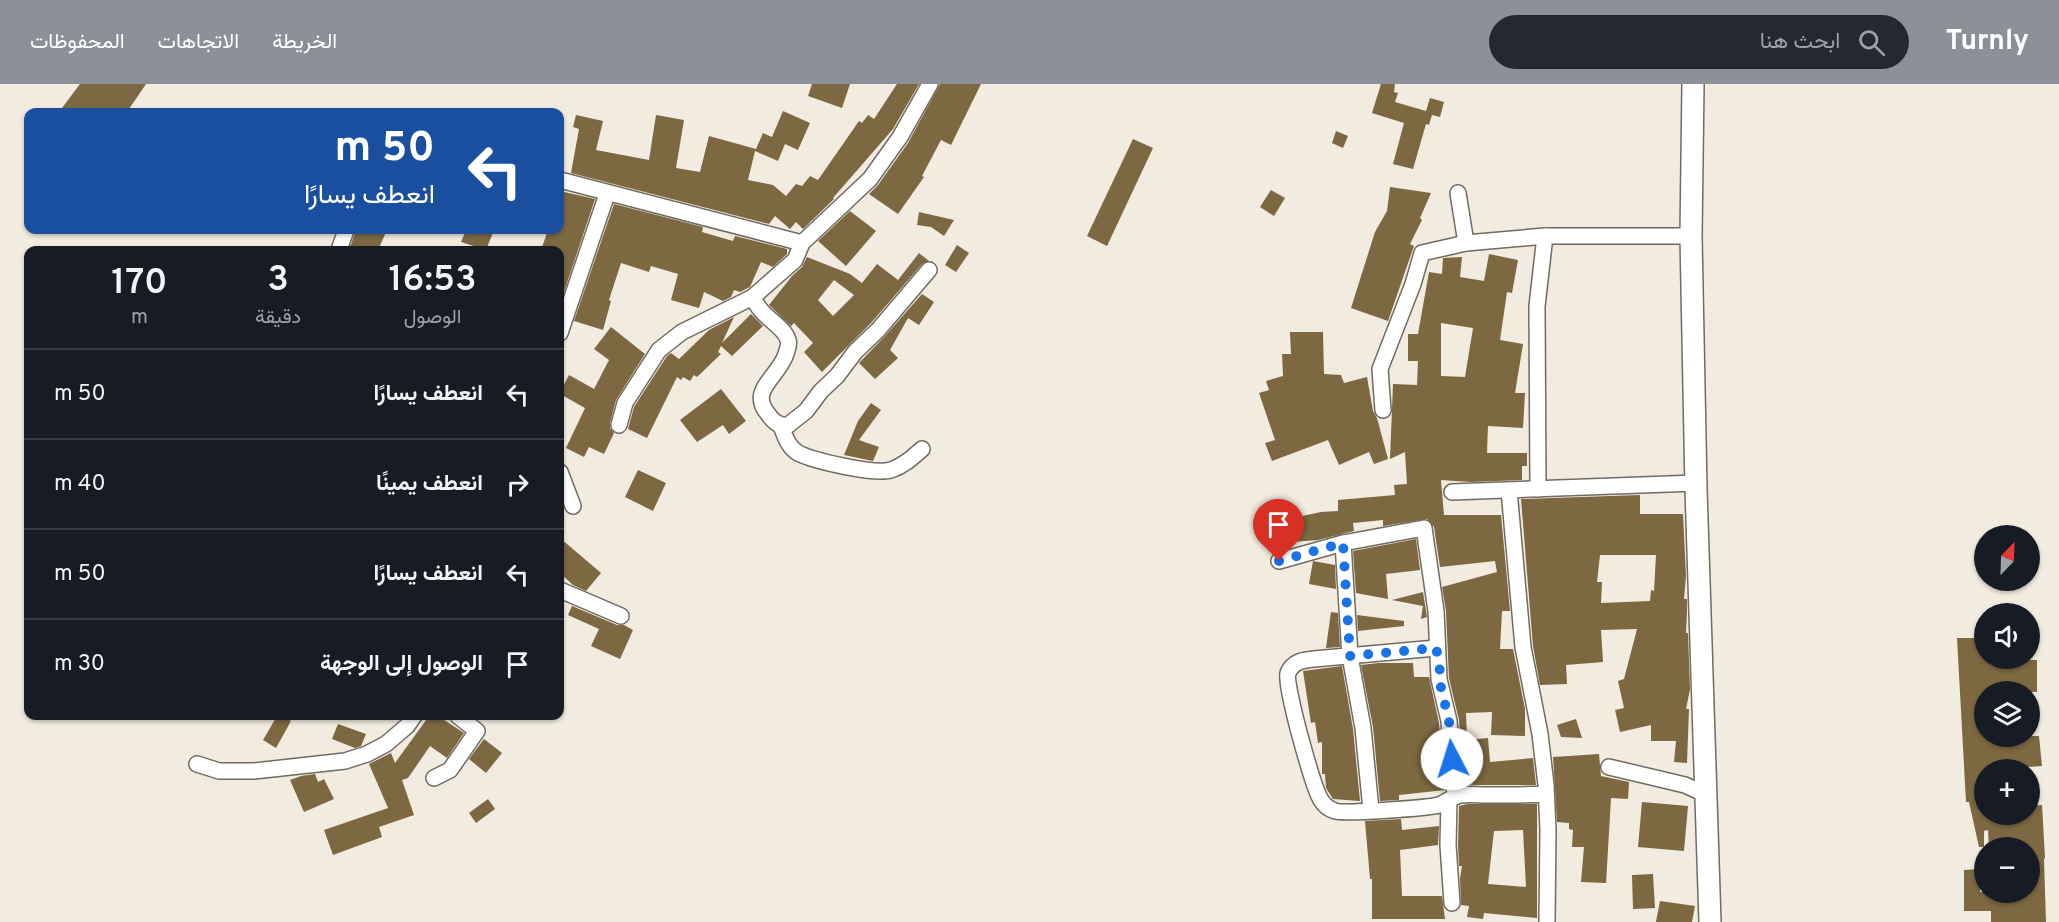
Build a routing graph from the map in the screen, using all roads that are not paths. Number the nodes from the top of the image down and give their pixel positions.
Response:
1 (930, 84) edge
2 (1693, 84) edge
3 (564, 181) edge
4 (1458, 193) dead end
5 (608, 194) junction
6 (1545, 236) junction
7 (1691, 236) junction
8 (802, 243) junction
9 (1466, 243) junction
10 (929, 270) dead end
11 (753, 297) junction
12 (564, 321) edge
13 (1383, 410) dead end
14 (619, 425) dead end
15 (781, 426) junction
16 (922, 449) dead end
17 (564, 482) edge
18 (1696, 483) junction
19 (1538, 489) junction
20 (1509, 490) junction
21 (1452, 492) dead end
22 (573, 506) dead end
23 (1343, 543) junction
24 (1279, 561) dead end
25 (564, 592) edge
26 (621, 616) dead end
27 (1436, 648) junction
28 (1350, 656) junction
29 (411, 720) edge
30 (463, 720) edge
31 (197, 764) dead end
32 (1609, 767) dead end
33 (434, 778) dead end
34 (1546, 795) junction
35 (1707, 795) junction
36 (1452, 798) junction
37 (1371, 810) junction
38 (1452, 903) dead end
39 (1547, 922) edge
40 (1710, 922) edge

1 - 8 street
2 - 7 street
3 - 5 street
4 - 9 street
5 - 8 street
5 - 12 street
6 - 7 street
6 - 9 street
6 - 19 street
7 - 18 street
8 - 11 street
9 - 13 street
10 - 15 street
11 - 14 street
11 - 15 street
15 - 16 street
17 - 22 street
18 - 19 street
18 - 35 street
19 - 20 street
20 - 21 street
20 - 34 street
23 - 24 street
23 - 27 street
23 - 28 street
25 - 26 street
27 - 28 street
27 - 36 street
28 - 37 street
28 - 37 street
29 - 31 street
30 - 33 street
32 - 35 street
34 - 36 street
34 - 39 street
35 - 40 street
36 - 37 street
36 - 38 street

